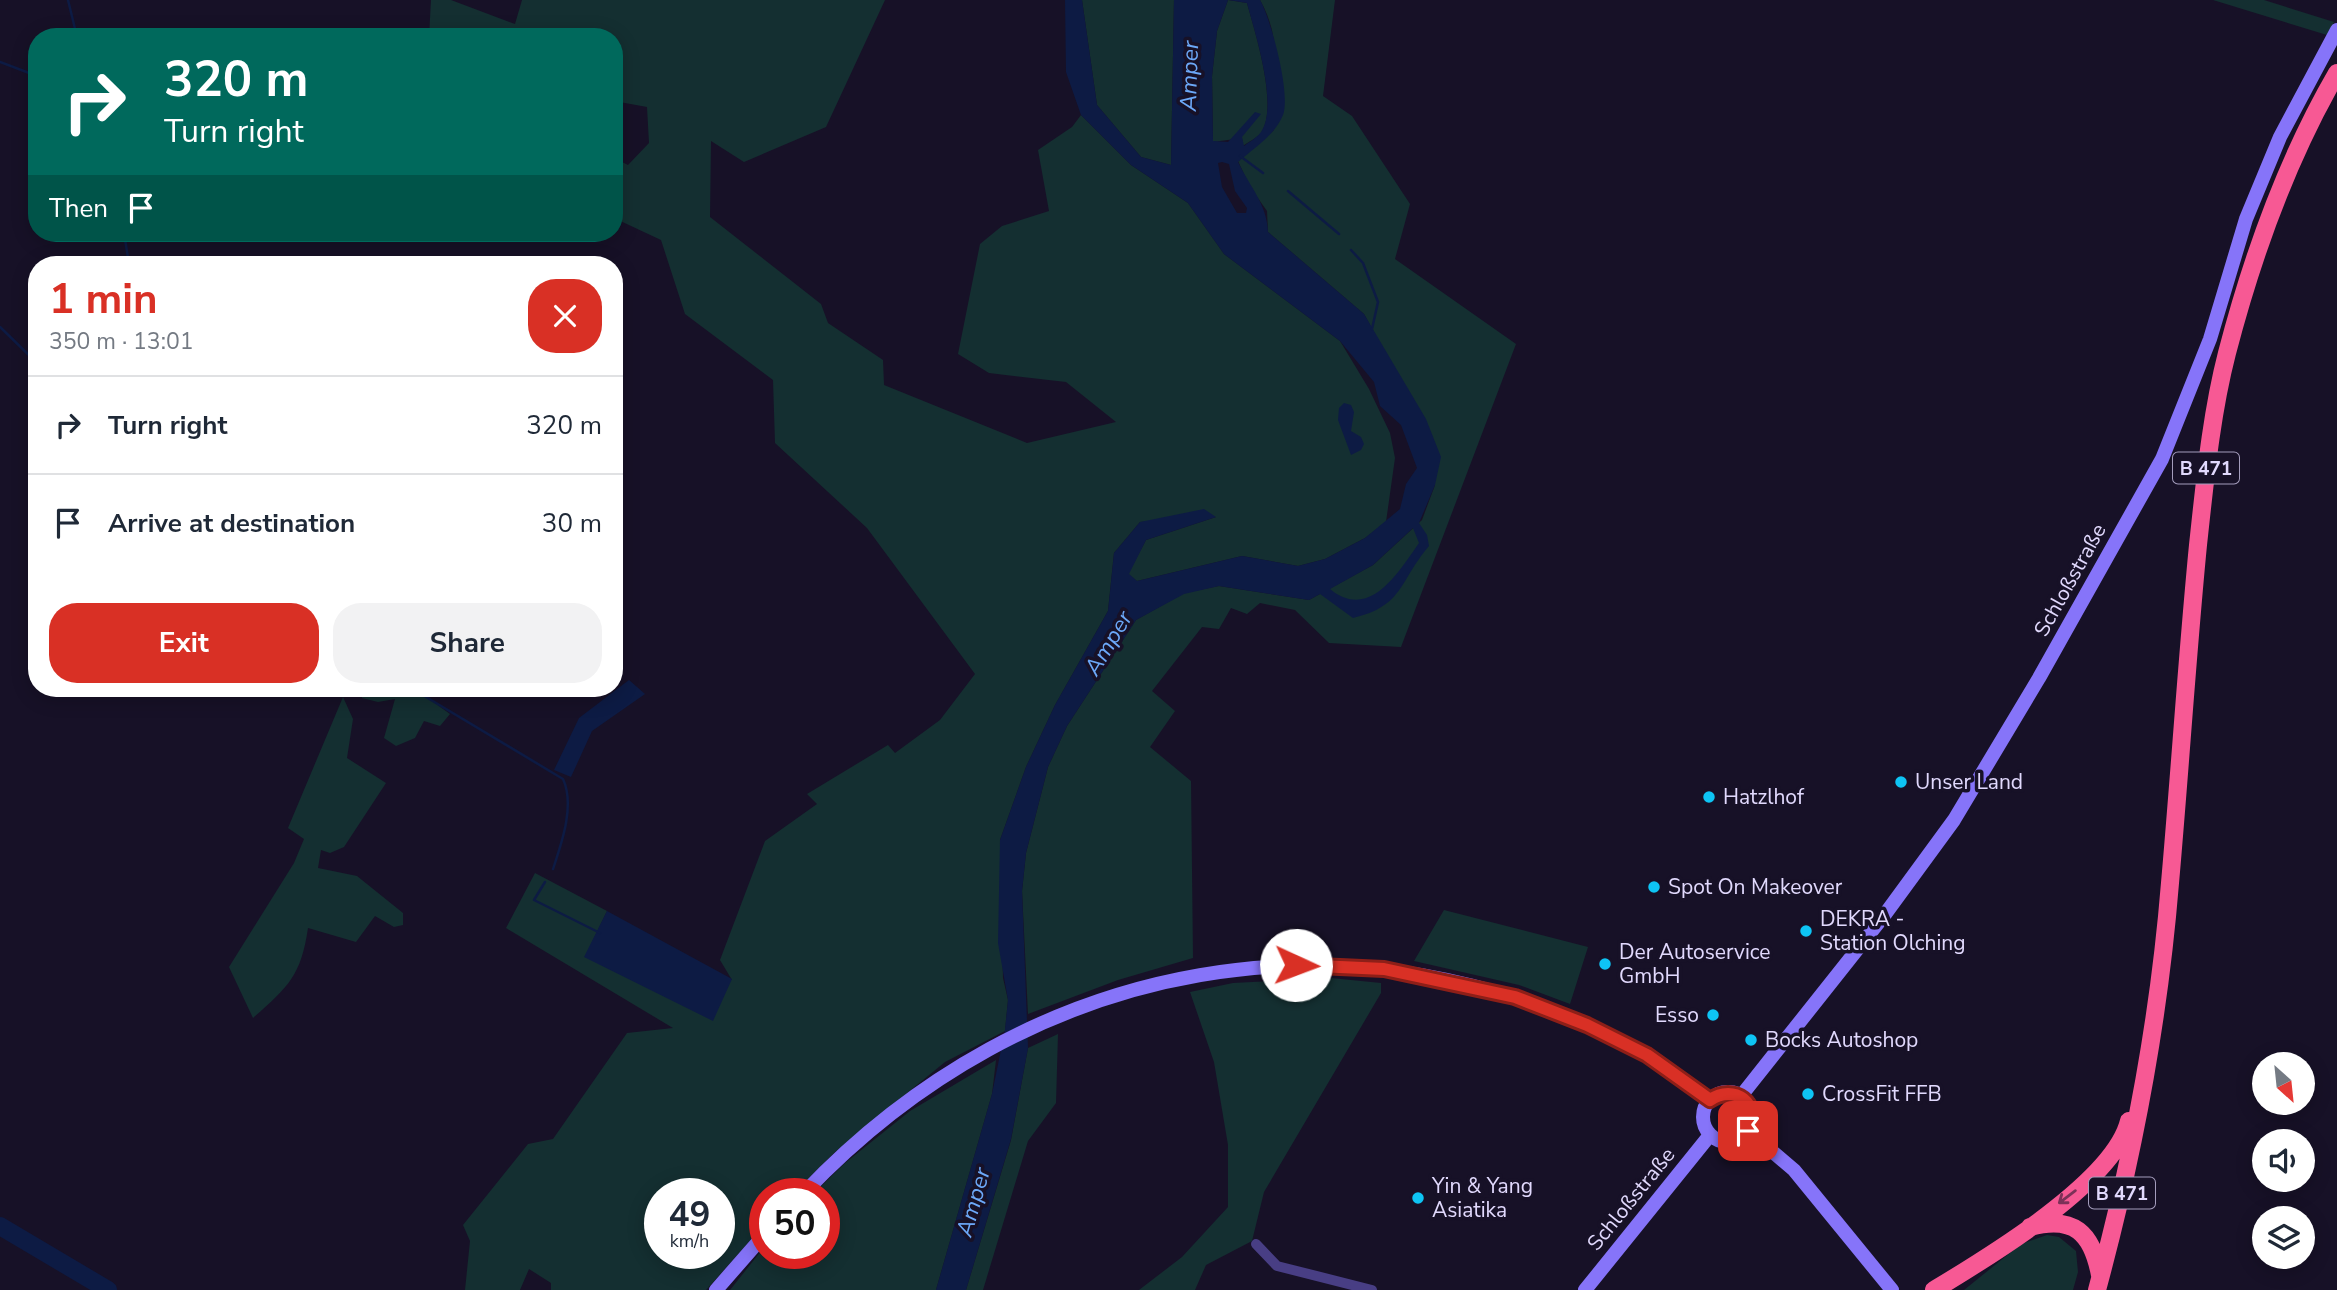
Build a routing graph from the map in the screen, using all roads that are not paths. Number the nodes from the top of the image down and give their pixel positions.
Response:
1 (2337, 30) edge
2 (2337, 73) edge
3 (1741, 1096) junction
4 (1710, 1100) junction
5 (2140, 1108) junction
6 (1748, 1131) junction
7 (1710, 1135) junction
8 (819, 1178) edge
9 (2027, 1228) junction
10 (1256, 1244) dead end
11 (749, 1252) edge
12 (1972, 1268) junction
13 (2099, 1284) edge
14 (716, 1290) edge
15 (1372, 1290) edge
16 (1585, 1290) edge
17 (1892, 1290) edge
18 (1934, 1290) edge
19 (1952, 1290) edge

1 - 3 main road, Schloßstraße
2 - 5 highway, B 471
3 - 4 main road
3 - 6 main road
4 - 7 main road
4 - 8 main road
5 -> 9 highway
5 - 13 highway, B 471
6 - 7 main road
6 - 17 main road
7 - 16 main road, Schloßstraße
9 - 12 highway
9 - 13 highway
10 - 15 street
11 - 14 main road
12 - 18 highway
12 - 19 highway

